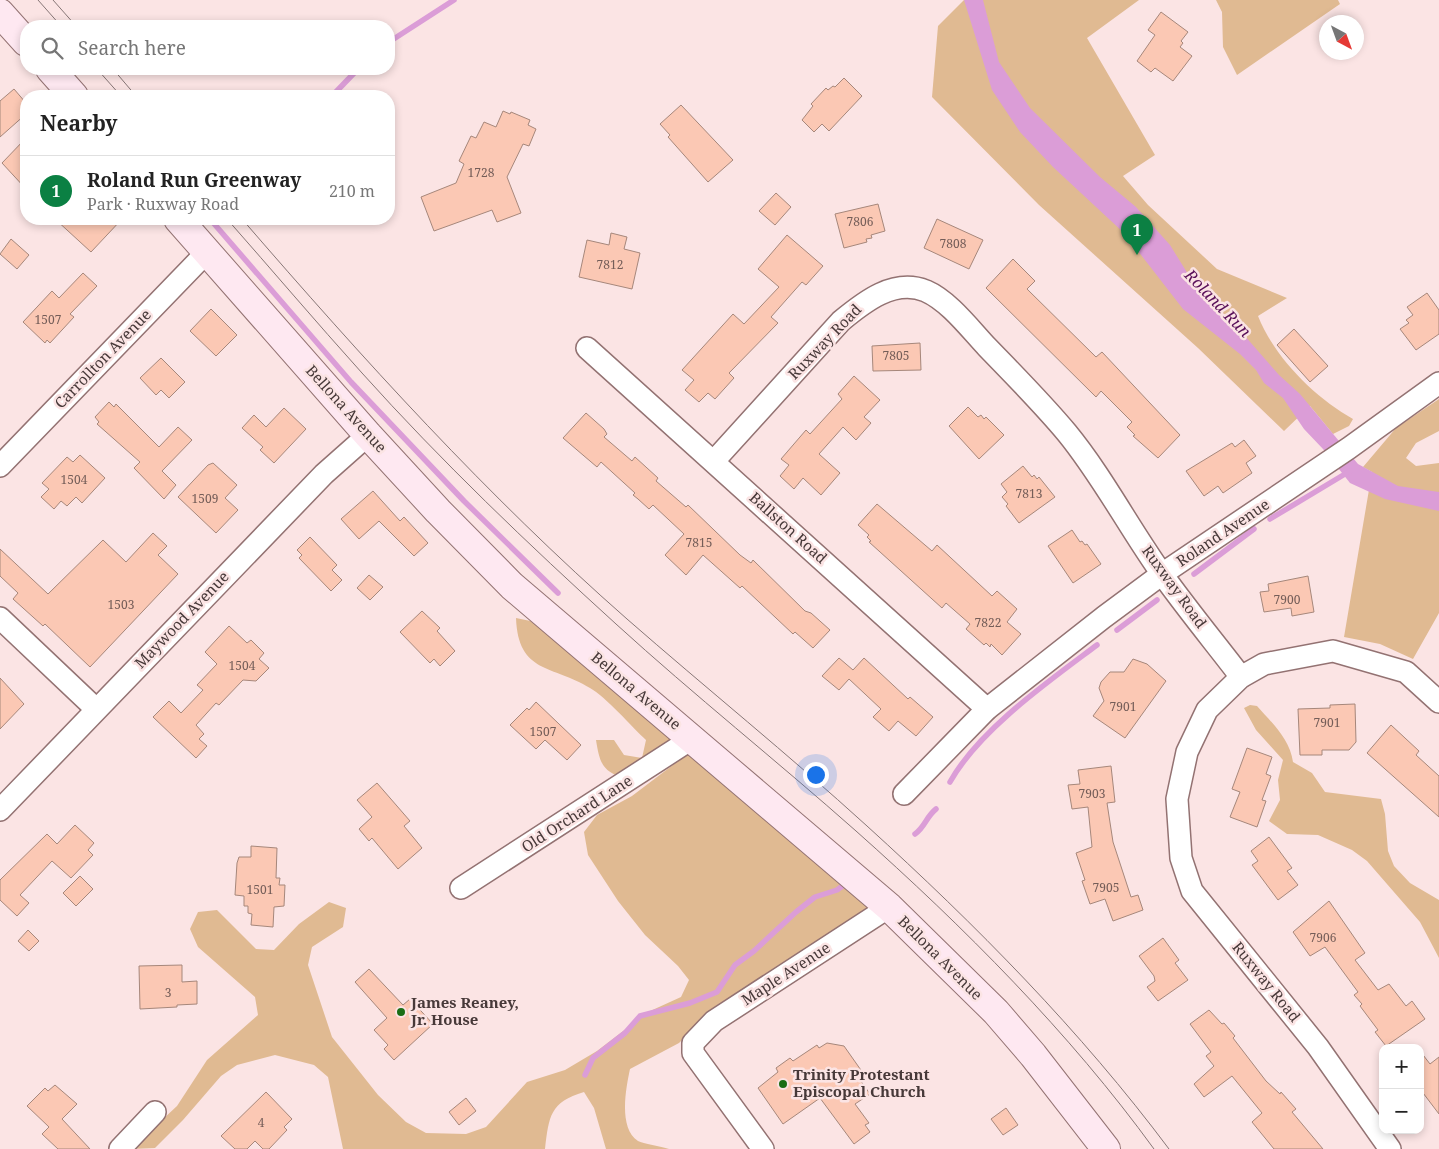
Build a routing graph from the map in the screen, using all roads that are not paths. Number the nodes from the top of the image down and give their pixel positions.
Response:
1 (0, 14) edge
2 (20, 36) edge
3 (55, 75) edge
4 (69, 90) edge
5 (183, 225) edge
6 (207, 252) junction
7 (587, 348) dead end
8 (1439, 383) edge
9 (368, 435) junction
10 (714, 460) junction
11 (0, 466) edge
12 (1162, 574) junction
13 (0, 618) edge
14 (1241, 676) junction
15 (1439, 702) edge
16 (96, 709) junction
17 (987, 710) junction
18 (693, 738) junction
19 (904, 794) dead end
20 (0, 810) edge
21 (461, 888) dead end
22 (889, 907) junction
23 (155, 1112) dead end
24 (120, 1149) edge
25 (763, 1149) edge
26 (1106, 1149) edge
27 (1390, 1149) edge

1 - 2 street
3 - 4 street
5 - 6 street, Bellona Avenue
6 - 9 street, Bellona Avenue
6 - 11 street, Carrollton Avenue
7 - 10 street, Ballston Road
8 - 12 street, Roland Avenue
9 - 16 street, Maywood Avenue
9 - 18 street, Bellona Avenue
10 - 12 street, Ruxway Road
10 - 17 street, Ballston Road
12 - 14 street, Ruxway Road
12 - 17 street, Roland Avenue
13 - 16 street
14 - 15 street
14 - 27 street, Ruxway Road
16 - 20 street, Maywood Avenue
17 - 19 street, Roland Avenue
18 - 21 street, Old Orchard Lane
18 - 22 street, Bellona Avenue
22 - 25 street, Maple Avenue
22 - 26 street, Bellona Avenue
23 - 24 street

